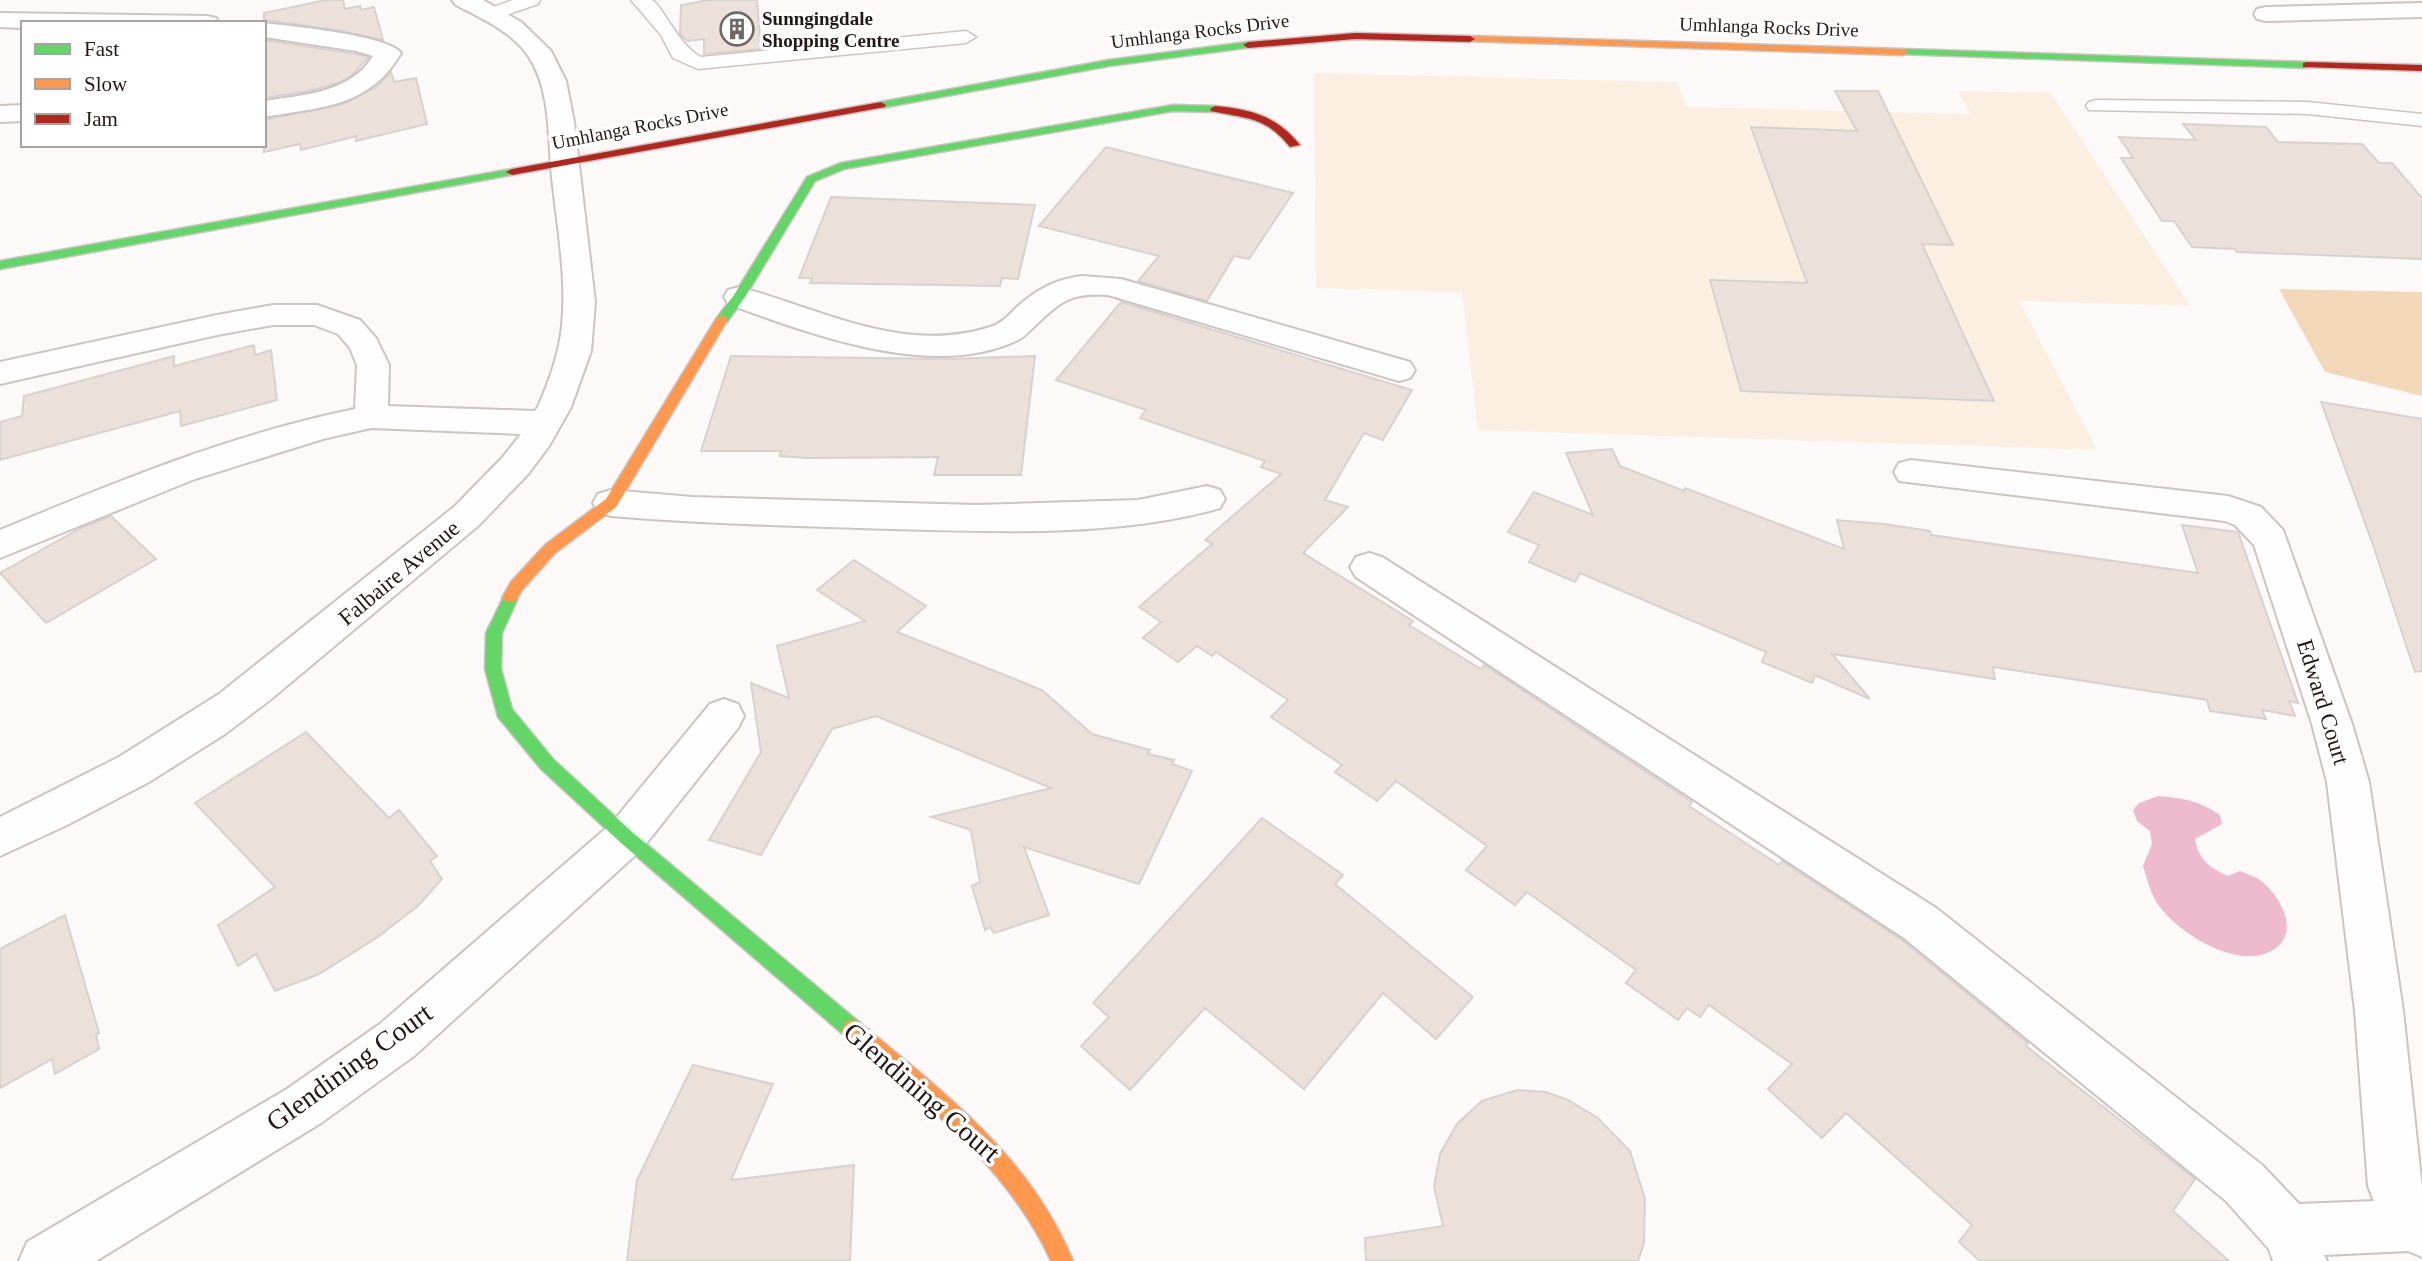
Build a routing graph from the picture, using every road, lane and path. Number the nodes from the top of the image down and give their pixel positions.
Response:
1 (464, 0) edge
2 (531, 0) edge
3 (640, 0) edge
4 (2422, 10) edge
5 (492, 14) junction
6 (2266, 14) dead end
7 (0, 20) edge
8 (69, 21) edge
9 (266, 30) edge
10 (966, 37) dead end
11 (2422, 68) edge
12 (2096, 106) dead end
13 (266, 109) edge
14 (0, 114) edge
15 (21, 114) edge
16 (2422, 120) edge
17 (1294, 145) dead end
18 (564, 161) junction
19 (0, 265) edge
20 (739, 297) junction
21 (1399, 370) dead end
22 (0, 373) edge
23 (371, 417) junction
24 (546, 423) junction
25 (1911, 472) dead end
26 (1207, 499) dead end
27 (611, 503) junction
28 (0, 545) edge
29 (1369, 567) dead end
30 (724, 716) dead end
31 (0, 837) edge
32 (626, 837) junction
33 (2419, 1228) edge
34 (2294, 1246) edge
35 (46, 1261) edge
36 (1062, 1261) edge

1 - 5 street, Falbaire Avenue
2 - 5 lane
3 - 10 lane
4 - 6 street
5 - 18 street, Falbaire Avenue
7 - 8 street
9 - 13 street
11 - 18 main road, Umhlanga Rocks Drive
12 - 16 lane
14 - 15 street
17 - 20 main road
18 - 19 main road, Umhlanga Rocks Drive
18 - 24 street, Falbaire Avenue
20 - 21 street
20 - 27 main road
22 - 23 street
23 - 24 street
23 - 28 street
24 - 31 street, Falbaire Avenue
25 - 33 street, Edward Court
26 - 27 street
27 - 32 main road
29 - 34 street
30 - 32 street, Glendining Court
32 - 35 street, Glendining Court
32 - 36 main road, Glendining Court
33 - 34 street

